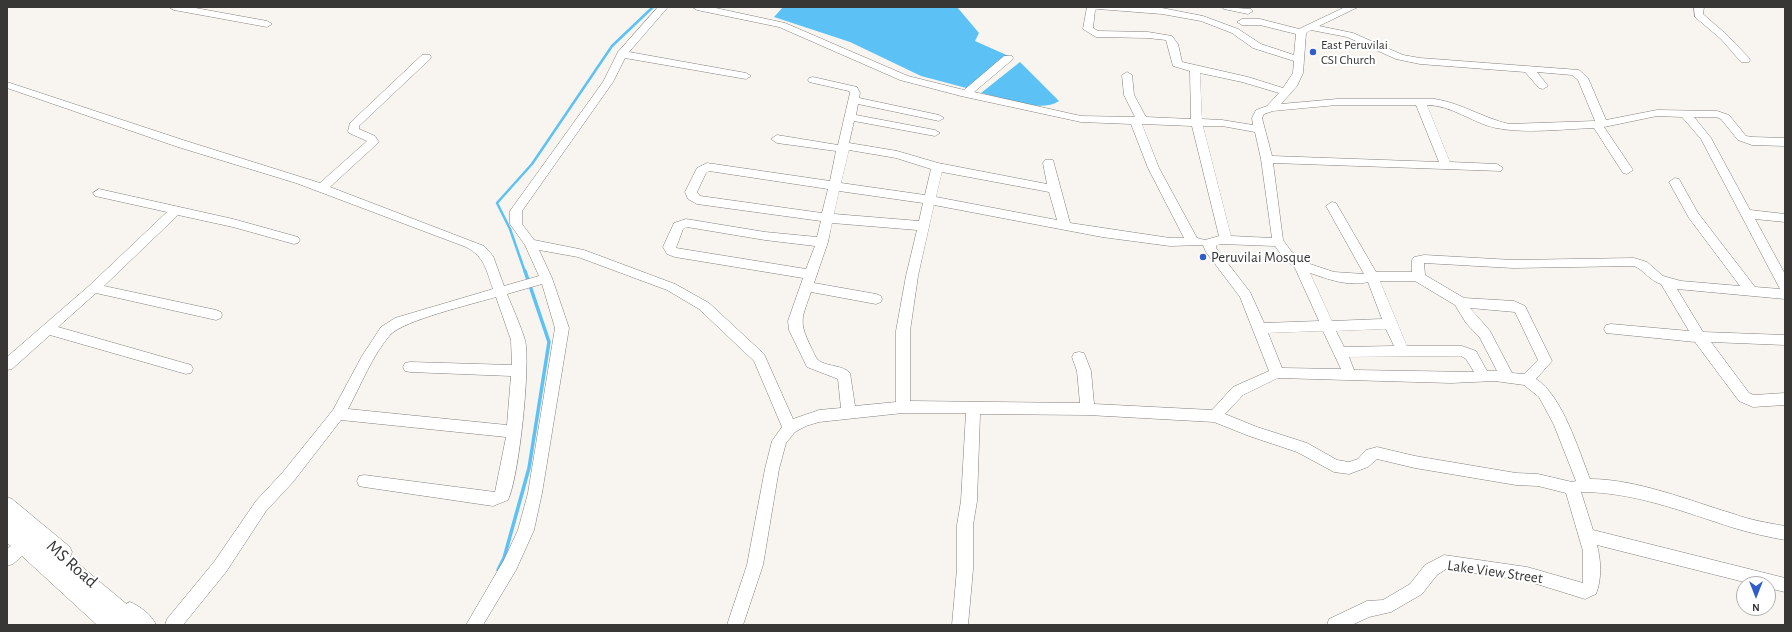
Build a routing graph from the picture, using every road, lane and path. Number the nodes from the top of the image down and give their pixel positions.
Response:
1 (174, 7) edge
2 (663, 7) edge
3 (697, 7) edge
4 (1094, 7) edge
5 (1227, 7) edge
6 (1353, 7) edge
7 (1699, 7) edge
8 (1162, 9) edge
9 (1248, 11) dead end
10 (1242, 22) dead end
11 (267, 24) dead end
12 (1306, 29) junction
13 (622, 54) junction
14 (426, 57) dead end
15 (1008, 58) dead end
16 (1298, 59) junction
17 (1745, 60) dead end
18 (1196, 69) junction
19 (1529, 70) junction
20 (1127, 75) dead end
21 (746, 76) dead end
22 (813, 80) dead end
23 (7, 85) edge
24 (1543, 86) dead end
25 (1285, 92) junction
26 (965, 94) junction
27 (854, 100) junction
28 (1420, 102) junction
29 (1271, 108) junction
30 (1685, 113) junction
31 (851, 117) junction
32 (939, 118) dead end
33 (1139, 121) junction
34 (1197, 122) junction
35 (1600, 124) junction
36 (1259, 129) junction
37 (935, 133) dead end
38 (777, 139) dead end
39 (1785, 142) edge
40 (845, 148) junction
41 (1267, 159) junction
42 (1049, 163) dead end
43 (1446, 166) junction
44 (937, 167) junction
45 (1497, 168) dead end
46 (1627, 170) dead end
47 (1675, 182) dead end
48 (834, 185) junction
49 (322, 188) junction
50 (1054, 188) junction
51 (99, 193) dead end
52 (929, 200) junction
53 (1332, 206) dead end
54 (176, 210) junction
55 (1747, 214) junction
56 (827, 218) junction
57 (1785, 218) edge
58 (924, 226) junction
59 (1065, 226) junction
60 (294, 240) dead end
61 (1277, 240) junction
62 (1226, 241) junction
63 (822, 242) junction
64 (1194, 242) junction
65 (1209, 243) junction
66 (530, 244) junction
67 (1300, 265) junction
68 (810, 274) junction
69 (1372, 276) junction
70 (1416, 276) junction
71 (540, 279) junction
72 (1666, 282) junction
73 (806, 286) junction
74 (1785, 286) edge
75 (94, 288) junction
76 (500, 292) junction
77 (1752, 292) junction
78 (1785, 294) edge
79 (876, 299) dead end
80 (1462, 303) junction
81 (216, 315) dead end
82 (1390, 324) junction
83 (1327, 327) junction
84 (1260, 328) junction
85 (47, 329) junction
86 (1611, 329) dead end
87 (1699, 337) junction
88 (1785, 340) edge
89 (1340, 352) junction
90 (1403, 352) junction
91 (1079, 357) dead end
92 (7, 365) edge
93 (410, 367) dead end
94 (186, 369) dead end
95 (519, 371) junction
96 (1277, 373) junction
97 (1350, 375) junction
98 (1484, 377) junction
99 (1507, 377) junction
100 (1527, 380) junction
101 (1785, 400) edge
102 (903, 407) junction
103 (973, 407) junction
104 (1088, 409) junction
105 (849, 413) junction
106 (338, 414) junction
107 (1216, 416) junction
108 (790, 428) junction
109 (514, 432) junction
110 (364, 481) dead end
111 (1578, 487) junction
112 (7, 504) edge
113 (7, 518) edge
114 (7, 533) edge
115 (1785, 534) edge
116 (1587, 536) junction
117 (22, 546) junction
118 (7, 560) edge
119 (1785, 585) edge
120 (109, 625) edge
121 (133, 625) edge
122 (148, 625) edge
123 (173, 625) edge
124 (474, 625) edge
125 (735, 625) edge
126 (960, 625) edge
127 (1335, 625) edge

1 - 11 street
2 - 13 street
3 - 26 street
4 - 8 street
4 - 18 street
5 - 9 street
6 - 12 street
7 - 17 street
8 - 16 street
10 - 12 street
12 - 16 street
12 - 19 street
13 - 21 street
13 - 66 street
14 - 49 street
15 - 26 street
16 - 25 street
18 - 25 street
18 - 34 street
19 - 24 street
19 - 35 street
20 - 33 street
22 - 27 street
23 - 49 street
25 - 29 street
26 - 33 street
27 - 31 street
27 - 32 street
28 - 29 street
28 - 35 street
28 - 43 street
29 - 36 street
30 - 35 street
30 - 39 street
30 - 55 street
31 - 37 street
31 - 40 street
33 - 34 street
33 - 64 street
34 - 36 street
34 - 62 street
35 - 46 street
36 - 41 street
38 - 40 street
40 - 44 street
40 - 48 street
41 - 43 street
41 - 61 street
42 - 50 street
43 - 45 street
44 - 50 street
44 - 52 street
47 - 77 street
48 - 52 street
48 - 56 street
48 - 56 street
49 - 76 street
50 - 59 street
51 - 54 street
52 - 58 street
52 - 59 street
53 - 69 street
54 - 60 street
54 - 75 street
55 - 57 street
55 - 74 street
56 - 58 street
56 - 63 street
58 - 102 street
59 - 64 street
61 - 62 street
61 - 67 street
62 - 65 street
63 - 68 street
63 - 68 street
64 - 65 street
65 - 84 street
66 - 71 street
66 - 108 street
67 - 69 street
67 - 83 street
68 - 73 street
69 - 70 street
69 - 82 street
70 - 72 street
70 - 80 street
71 - 76 street
71 - 124 street
72 - 77 street
72 - 87 street
73 - 79 street
73 - 105 street
75 - 81 street
75 - 85 street
76 - 95 street
76 - 106 street
77 - 78 street
80 - 99 street
80 - 100 street
82 - 83 street
82 - 90 street
83 - 84 street
83 - 89 street
84 - 96 street
85 - 92 street
85 - 94 street
86 - 87 street
87 - 88 street
87 - 101 street
89 - 90 street
89 - 97 street
90 - 98 street
91 - 104 street
93 - 95 street
95 - 109 street
96 - 97 street
96 - 107 street
97 - 98 street
98 - 99 street
99 - 100 street
100 - 111 street, Lake View Street
102 - 103 street
102 - 105 street
103 - 104 street
103 - 126 street
104 - 107 street
105 - 108 street
106 - 109 street
106 - 123 street
107 - 111 street
108 - 125 street
109 - 110 street
111 - 115 street
111 - 116 street, Lake View Street
112 - 122 street
113 - 121 highway
114 - 117 street, MS Road
116 - 119 street
116 - 127 street, Lake View Street
117 - 118 street
117 - 120 street, MS Road

